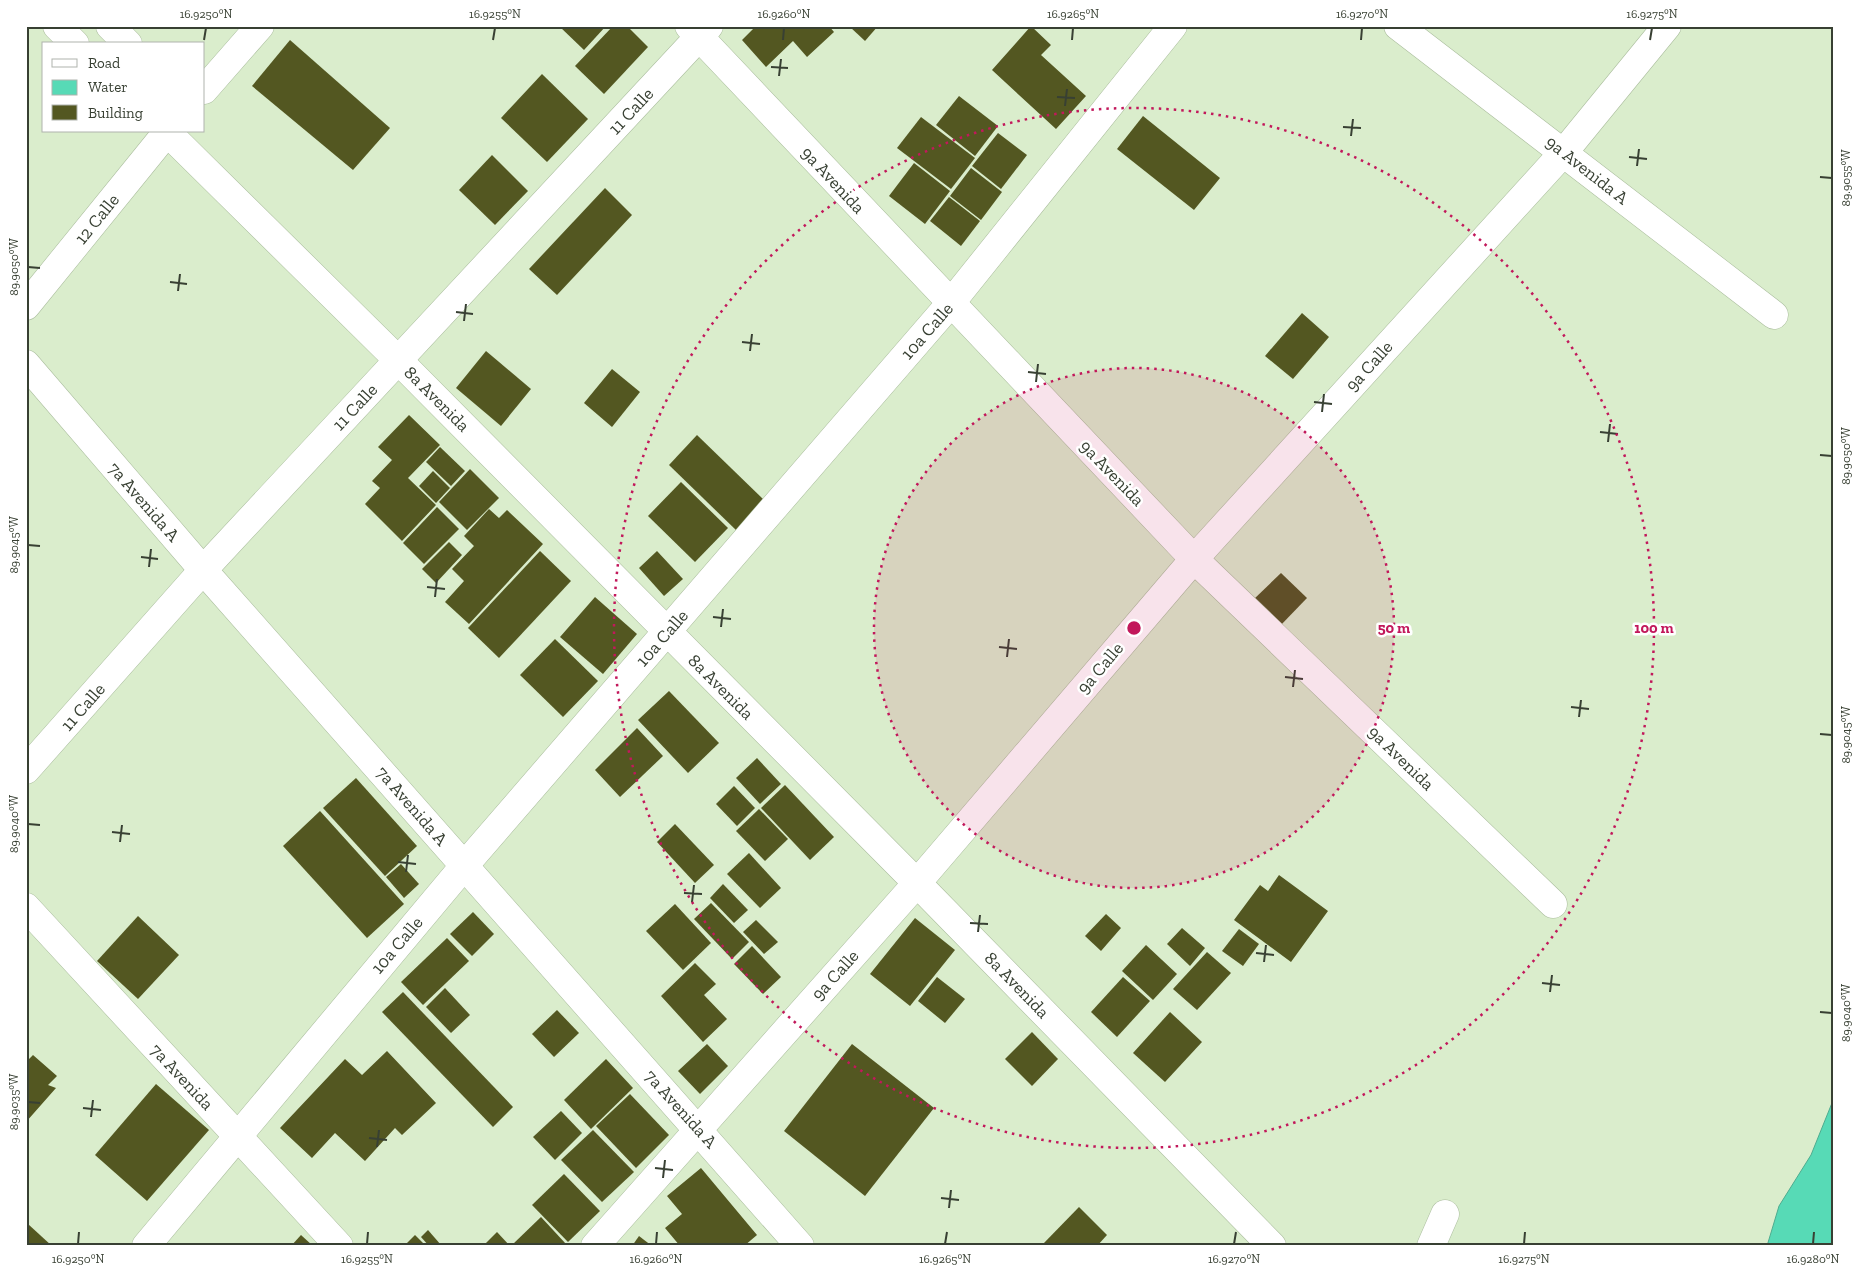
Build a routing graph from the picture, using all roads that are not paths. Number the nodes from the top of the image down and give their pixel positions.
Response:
1 (57, 26) edge
2 (110, 26) edge
3 (260, 26) edge
4 (1173, 26) edge
5 (1398, 26) edge
6 (1668, 26) edge
7 (699, 30) edge
8 (73, 42) edge
9 (126, 42) edge
10 (205, 89) edge
11 (166, 132) edge
12 (168, 132) edge
13 (1564, 152) junction
14 (950, 304) junction
15 (26, 306) edge
16 (1774, 315) dead end
17 (399, 361) junction
18 (26, 364) edge
19 (1194, 559) junction
20 (203, 570) junction
21 (666, 633) junction
22 (26, 770) edge
23 (464, 866) junction
24 (917, 883) junction
25 (1553, 904) dead end
26 (26, 908) edge
27 (699, 1129) junction
28 (236, 1136) junction
29 (1445, 1214) dead end
30 (146, 1246) edge
31 (339, 1246) edge
32 (595, 1246) edge
33 (800, 1246) edge
34 (1272, 1246) edge
35 (1431, 1246) edge

1 - 8 street
2 - 9 street
3 - 10 street
4 - 14 street, 10a Calle
5 - 13 street, 9a Avenida A
6 - 13 street, 9a Calle
7 - 14 street, 9a Avenida
7 - 17 street, 11 Calle
11 - 15 street, 12 Calle
12 - 17 street, 8a Avenida
13 - 16 street, 9a Avenida A
13 - 19 street, 9a Calle
14 - 19 street, 9a Avenida
14 - 21 street, 10a Calle
17 - 20 street, 11 Calle
17 - 21 street, 8a Avenida
18 - 20 street, 7a Avenida A
19 - 24 street, 9a Calle
19 - 25 street, 9a Avenida
20 - 22 street, 11 Calle
20 - 23 street, 7a Avenida A
21 - 23 street, 10a Calle
21 - 24 street, 8a Avenida
23 - 27 street, 7a Avenida A
23 - 28 street, 10a Calle
24 - 27 street, 9a Calle
24 - 34 street, 8a Avenida
26 - 28 street, 7a Avenida
27 - 32 street, 9a Calle
27 - 33 street, 7a Avenida A
28 - 30 street, 10a Calle
28 - 31 street, 7a Avenida
29 - 35 street

